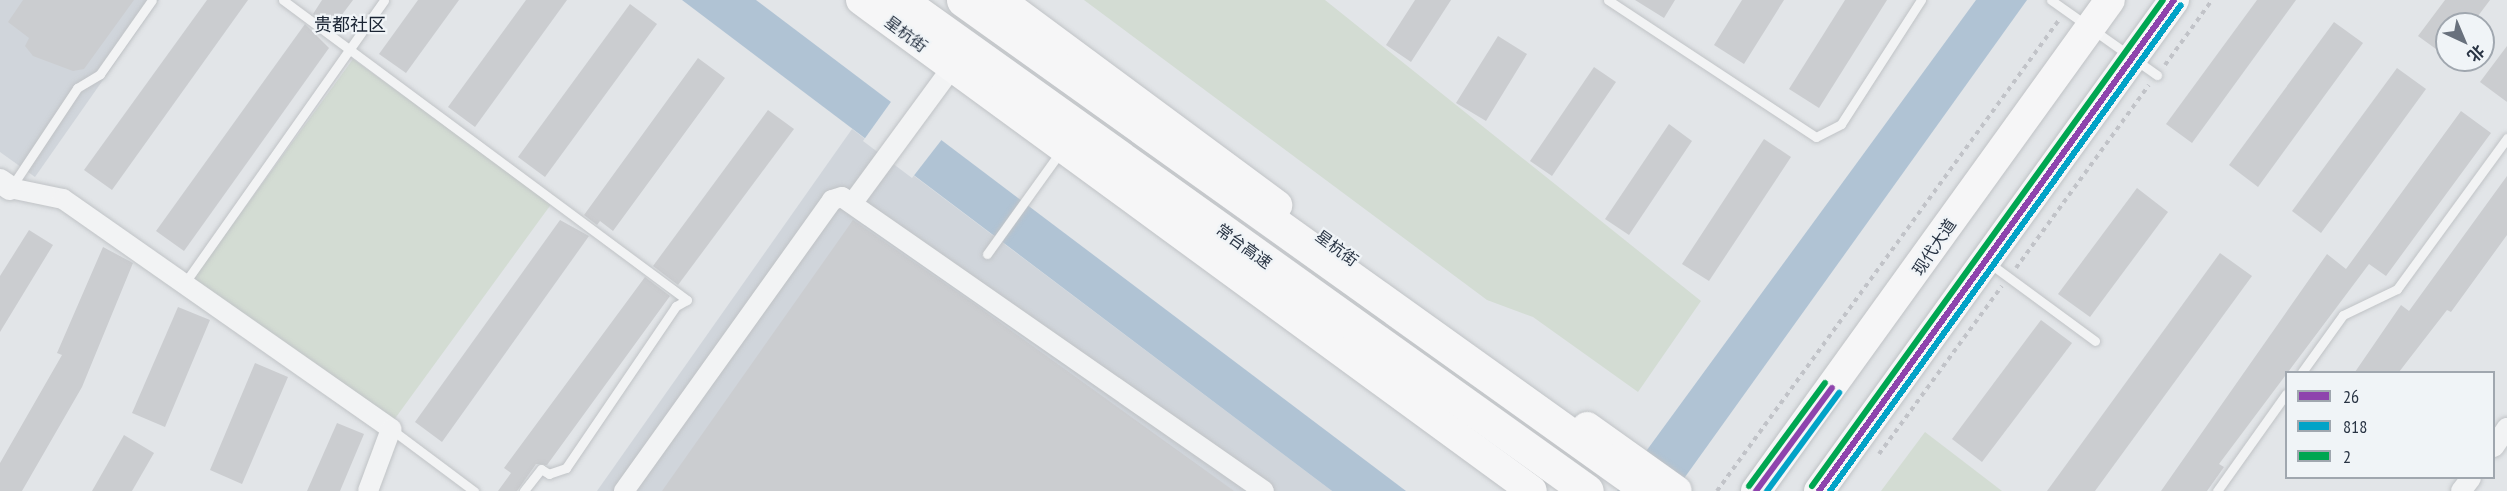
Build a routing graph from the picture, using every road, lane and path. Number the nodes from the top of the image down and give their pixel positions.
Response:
1 (152, 0) edge
2 (283, 0) edge
3 (384, 0) edge
4 (861, 0) edge
5 (900, 0) edge
6 (963, 0) edge
7 (1000, 0) edge
8 (1608, 0) edge
9 (1921, 0) edge
10 (2051, 0) edge
11 (2110, 0) edge
12 (2174, 0) edge
13 (2212, 0) edge
14 (2066, 10) junction
15 (2090, 26) junction
16 (348, 49) junction
17 (2133, 56) junction
18 (951, 69) junction
19 (2157, 75) junction
20 (2507, 138) edge
21 (1061, 151) junction
22 (5, 185) edge
23 (854, 201) junction
24 (987, 254) dead end
25 (1997, 269) junction
26 (184, 284) junction
27 (2095, 340) dead end
28 (2303, 371) edge
29 (2285, 395) edge
30 (2507, 428) edge
31 (391, 429) junction
32 (2495, 444) edge
33 (1875, 459) dead end
34 (368, 491) edge
35 (474, 491) edge
36 (524, 491) edge
37 (624, 491) edge
38 (1264, 491) edge
39 (1532, 491) edge
40 (1587, 491) edge
41 (1649, 491) edge
42 (1677, 491) edge
43 (1717, 491) edge
44 (1756, 491) edge
45 (1820, 491) edge
46 (2217, 491) edge

1 - 22 lane
2 - 16 lane
3 - 16 lane
4 - 18 main road, 星杭街
5 - 40 highway, 常台高速
6 - 41 highway
7 - 42 main road, 星杭街
8 - 9 lane
10 - 14 lane
11 - 15 main road, 现代大道
12 - 17 main road
13 - 19 path
14 - 15 lane
14 - 43 path
15 - 17 lane
15 - 44 main road, 现代大道
16 - 26 lane
16 - 36 lane
17 - 19 lane
17 - 25 main road
18 - 21 main road, 星杭街
18 - 23 street
19 - 25 path
20 - 28 lane
21 - 24 lane
21 - 39 main road, 星杭街
22 - 26 street
23 - 37 street
23 - 38 street
25 - 27 lane
25 - 33 path
25 - 45 main road
26 - 31 street
29 - 46 lane
30 - 32 street
31 - 34 street
31 - 35 lane

